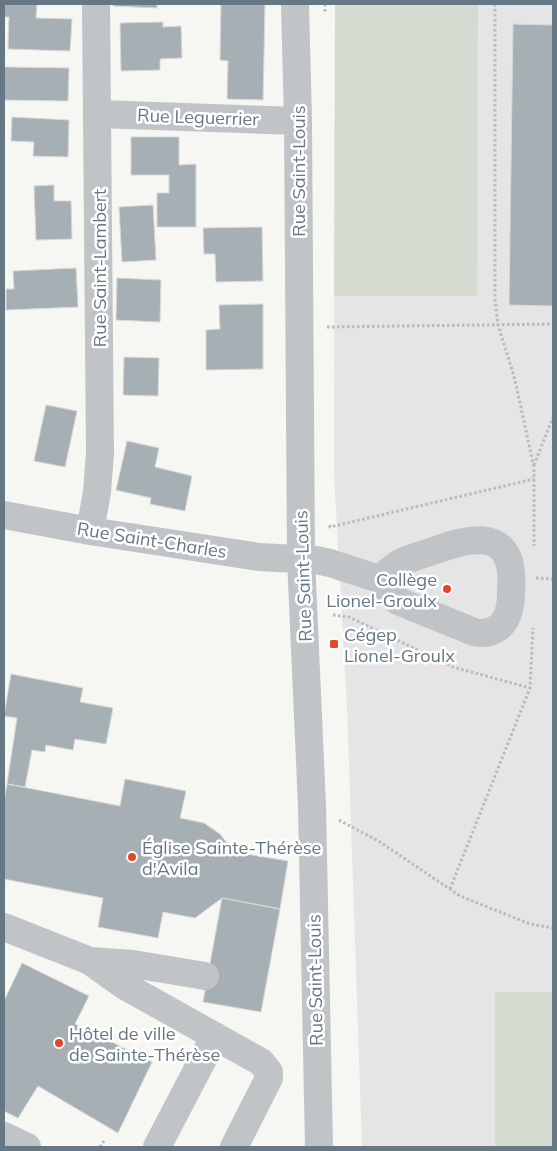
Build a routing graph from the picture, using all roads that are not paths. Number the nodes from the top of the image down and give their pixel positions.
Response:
1 (96, 4) edge
2 (295, 4) edge
3 (98, 114) junction
4 (298, 121) junction
5 (4, 515) edge
6 (90, 531) junction
7 (301, 559) junction
8 (379, 579) junction
9 (4, 927) edge
10 (90, 961) junction
11 (205, 976) dead end
12 (215, 1036) junction
13 (4, 1136) edge
14 (26, 1147) edge
15 (157, 1147) edge
16 (234, 1147) edge
17 (319, 1147) edge

1 - 3 street, Rue Saint-Lambert
2 - 4 street, Rue Saint-Louis
3 - 4 street, Rue Leguerrier
3 - 6 street, Rue Saint-Lambert
4 - 7 street, Rue Saint-Louis
5 - 6 street, Rue Saint-Charles
6 - 7 street, Rue Saint-Charles
7 - 8 street, Rue Saint-Charles
7 - 17 street, Rue Saint-Louis
8 - 8 street
9 - 10 street
10 - 11 street
10 - 12 street
12 - 15 street
12 - 16 street
13 - 14 street

